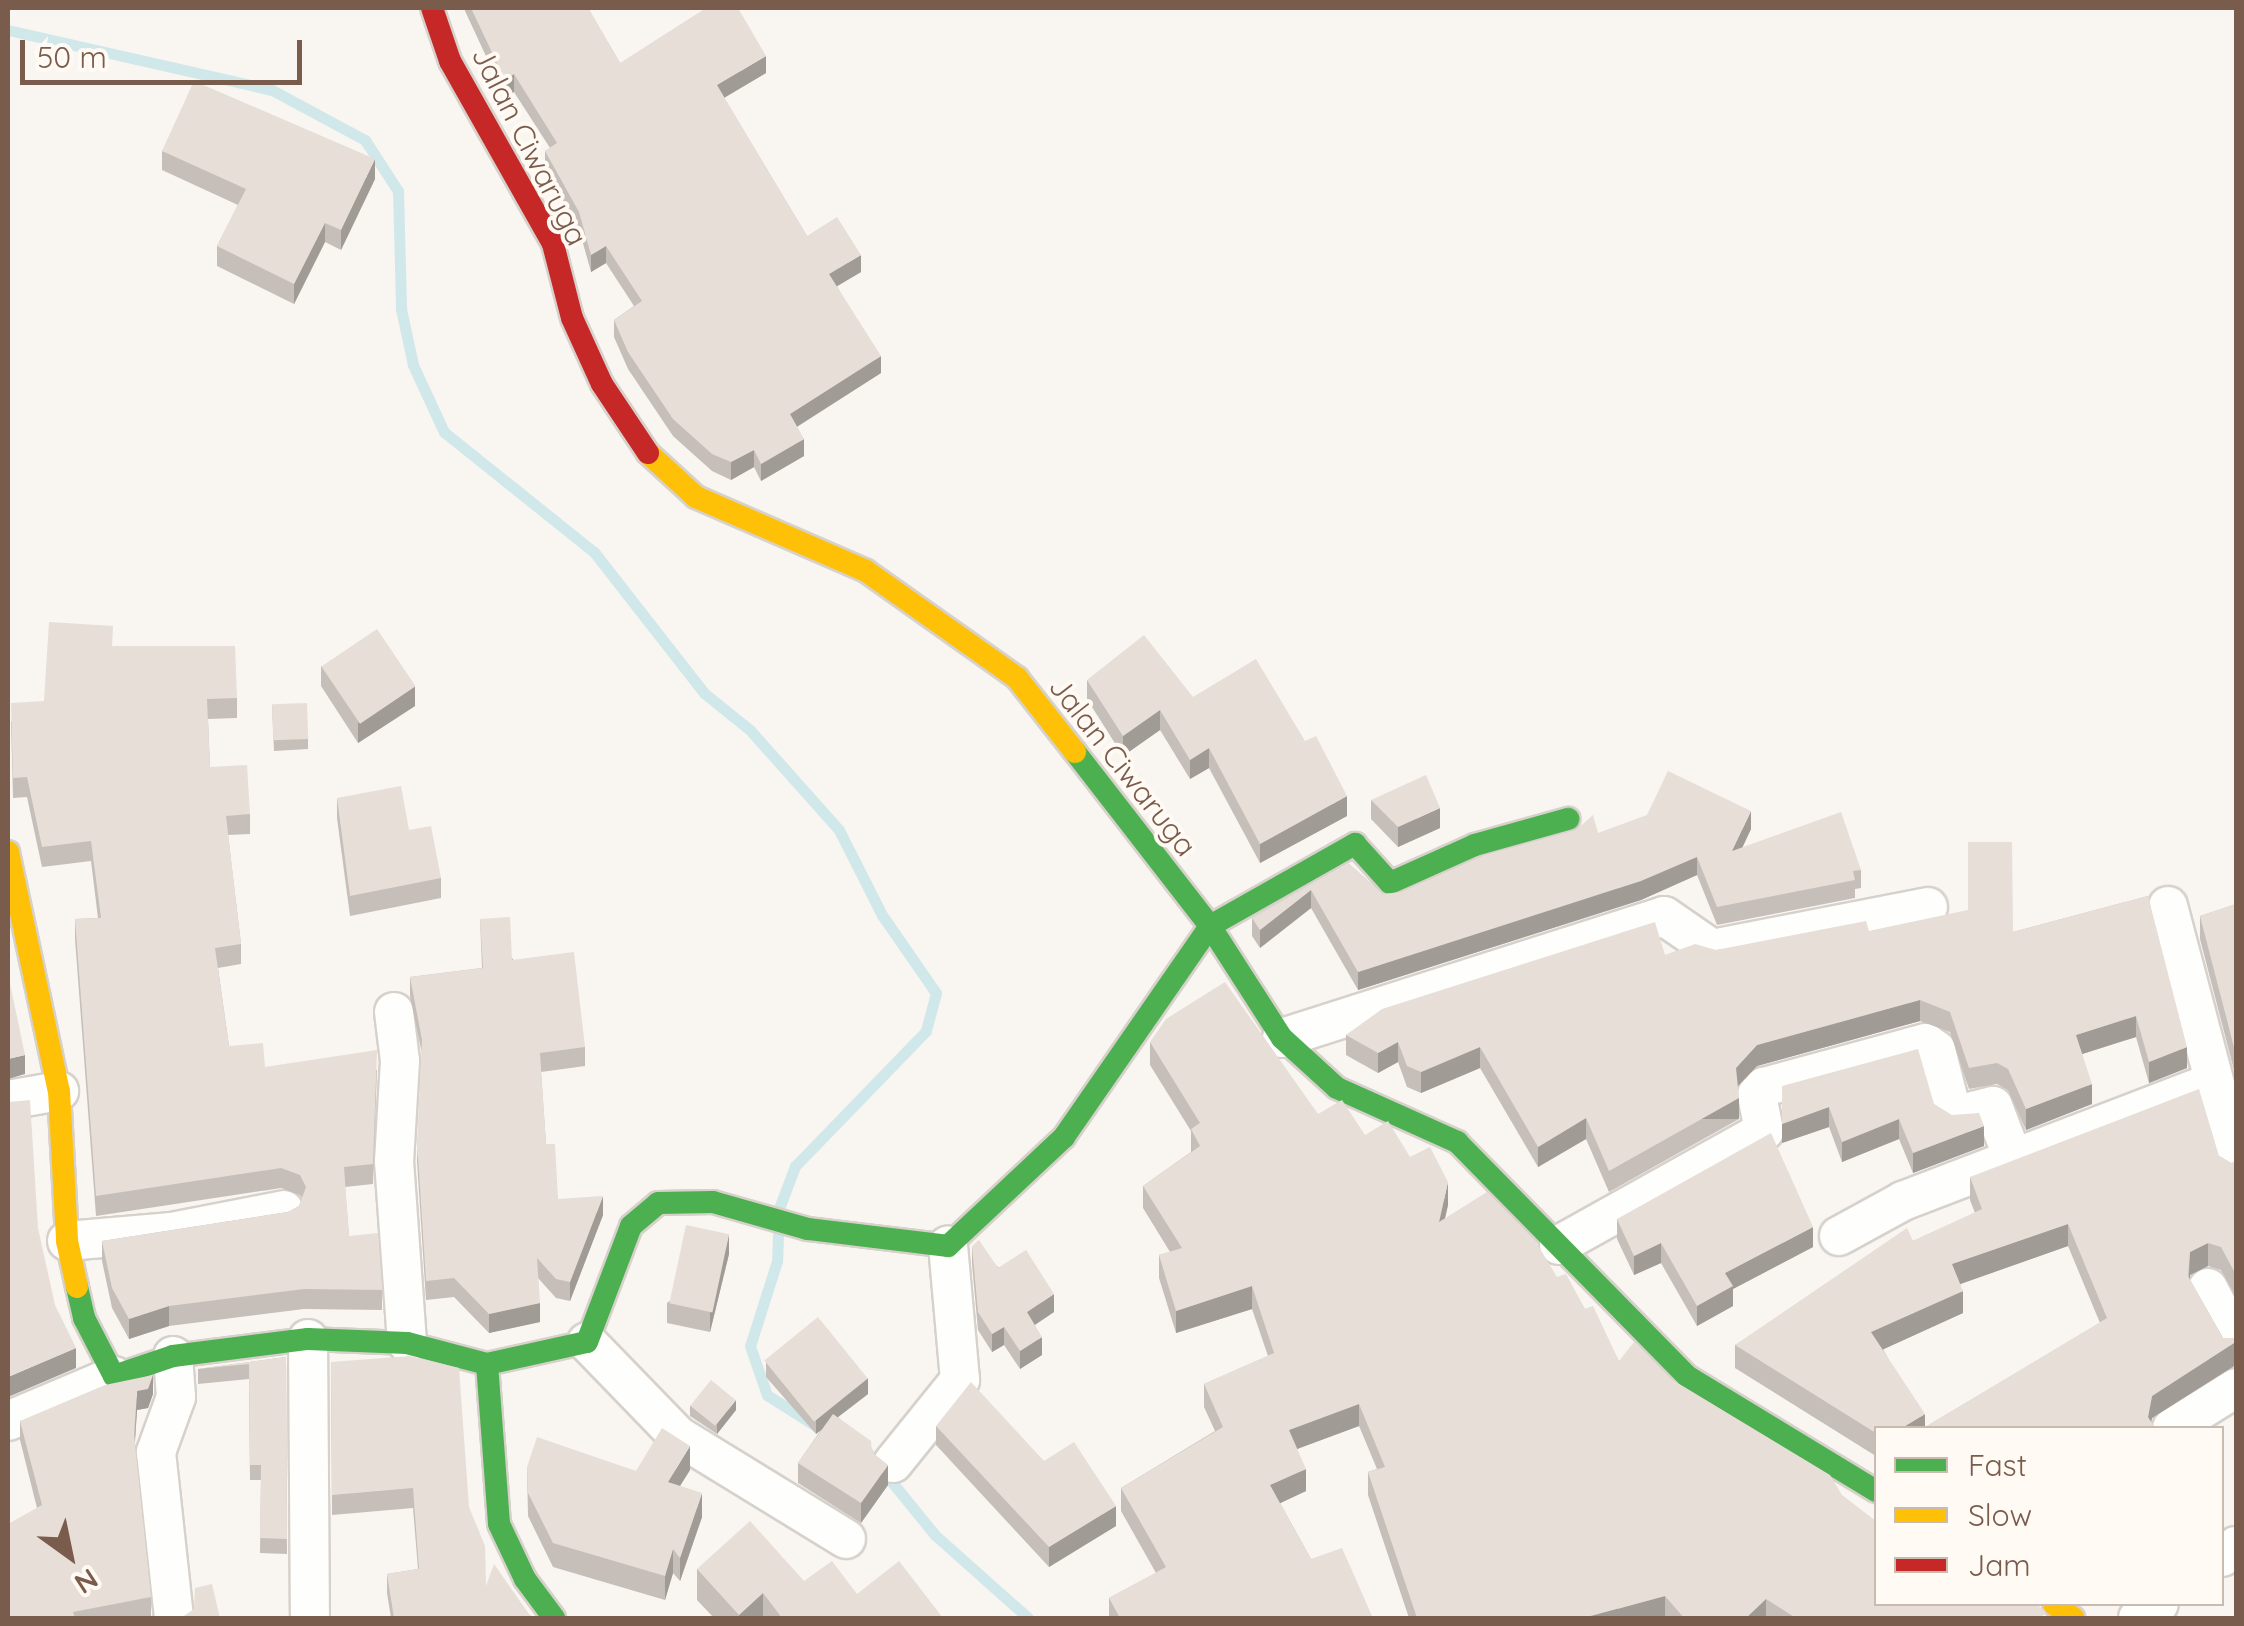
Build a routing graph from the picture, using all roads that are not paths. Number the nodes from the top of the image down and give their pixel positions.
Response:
1 (432, 8) edge
2 (1568, 818) dead end
3 (8, 852) edge
4 (2168, 906) dead end
5 (1928, 907) dead end
6 (1210, 926) junction
7 (394, 1012) dead end
8 (1282, 1038) junction
9 (2210, 1083) junction
10 (60, 1091) junction
11 (8, 1100) edge
12 (2013, 1158) junction
13 (2236, 1164) edge
14 (284, 1210) edge
15 (1839, 1236) dead end
16 (67, 1241) junction
17 (1559, 1244) junction
18 (948, 1246) junction
19 (2208, 1288) dead end
20 (308, 1339) junction
21 (587, 1342) junction
22 (2236, 1342) edge
23 (407, 1343) junction
24 (173, 1356) junction
25 (487, 1364) junction
26 (114, 1376) junction
27 (2236, 1388) edge
28 (8, 1421) edge
29 (2175, 1426) edge
30 (893, 1463) dead end
31 (1874, 1490) edge
32 (846, 1539) dead end
33 (174, 1618) edge
34 (310, 1618) edge
35 (554, 1618) edge

1 - 6 street, Jalan Ciwaruga
2 - 6 street
3 - 10 street
4 - 9 street
5 - 8 street
6 - 8 street, Jalan Ciwaruga
6 - 18 street
7 - 23 street
8 - 17 street, Jalan Ciwaruga
9 - 12 street
9 - 13 street
10 - 11 street
10 - 16 street
12 - 15 street
12 - 17 street
14 - 16 street
16 - 26 street
17 - 31 street, Jalan Ciwaruga
18 - 21 street
18 - 30 street
19 - 22 street
20 - 23 street
20 - 24 street
20 - 34 street
21 - 25 street
21 - 32 street
23 - 25 street
24 - 26 street
24 - 33 street
25 - 35 street
26 - 28 street
27 - 29 street

